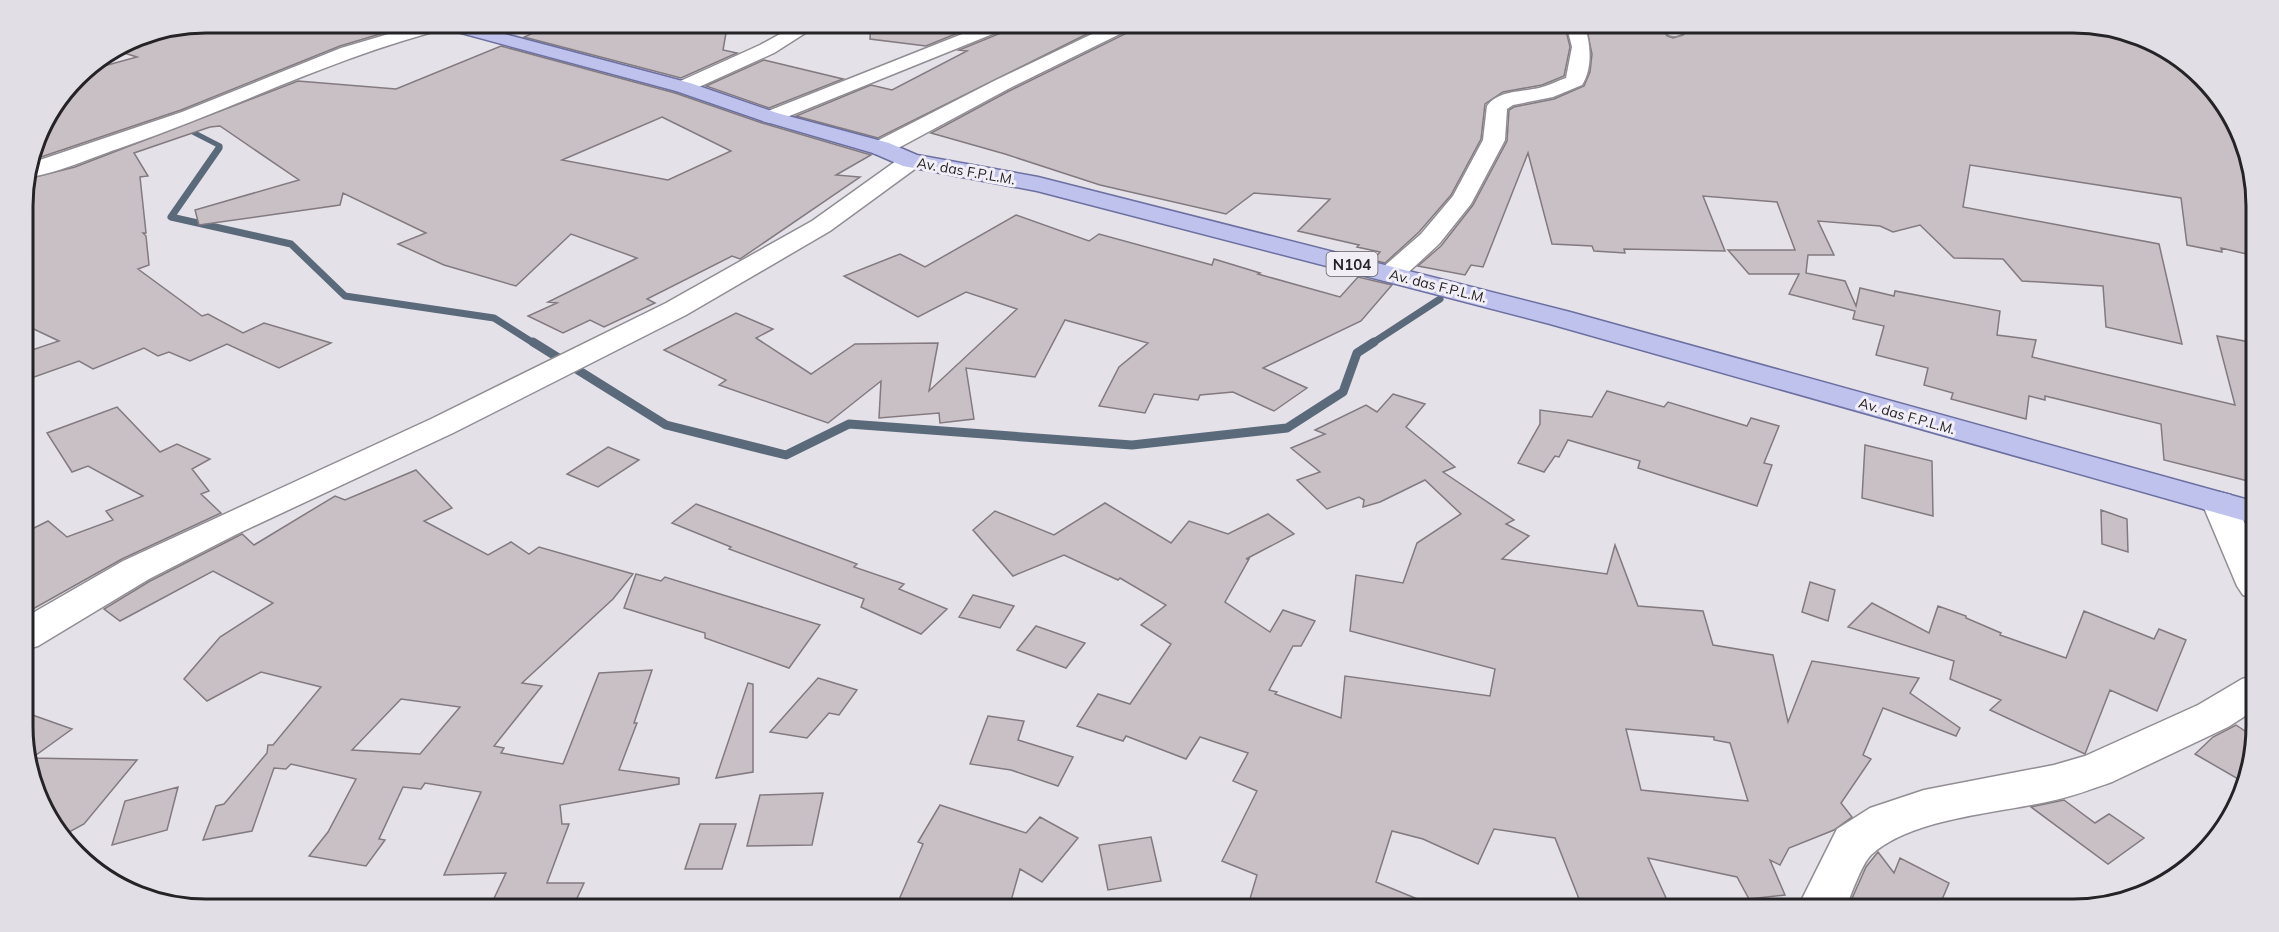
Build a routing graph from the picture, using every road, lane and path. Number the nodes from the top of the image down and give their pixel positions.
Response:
1 (404, 33) edge
2 (483, 33) edge
3 (794, 33) edge
4 (977, 33) edge
5 (1106, 33) edge
6 (1580, 33) edge
7 (683, 87) junction
8 (770, 117) junction
9 (881, 148) junction
10 (911, 161) junction
11 (37, 168) edge
12 (1391, 274) junction
13 (2219, 503) junction
14 (2246, 510) edge
15 (2246, 564) edge
16 (33, 631) edge
17 (2246, 696) edge
18 (1826, 899) edge

1 - 11 street
2 - 7 main road, Av. das F.P.L.M. / N104
3 - 7 street
4 - 8 street
5 - 9 street
6 - 12 street
7 - 8 main road, Av. das F.P.L.M. / N104
8 - 9 main road, Av. das F.P.L.M. / N104
9 - 10 main road, Av. das F.P.L.M. / N104
10 - 12 main road, Av. das F.P.L.M. / N104
10 - 16 street
12 - 13 main road, Av. das F.P.L.M. / N104
13 - 14 main road, Av. das F.P.L.M. / N104
13 - 15 street
17 - 18 street

